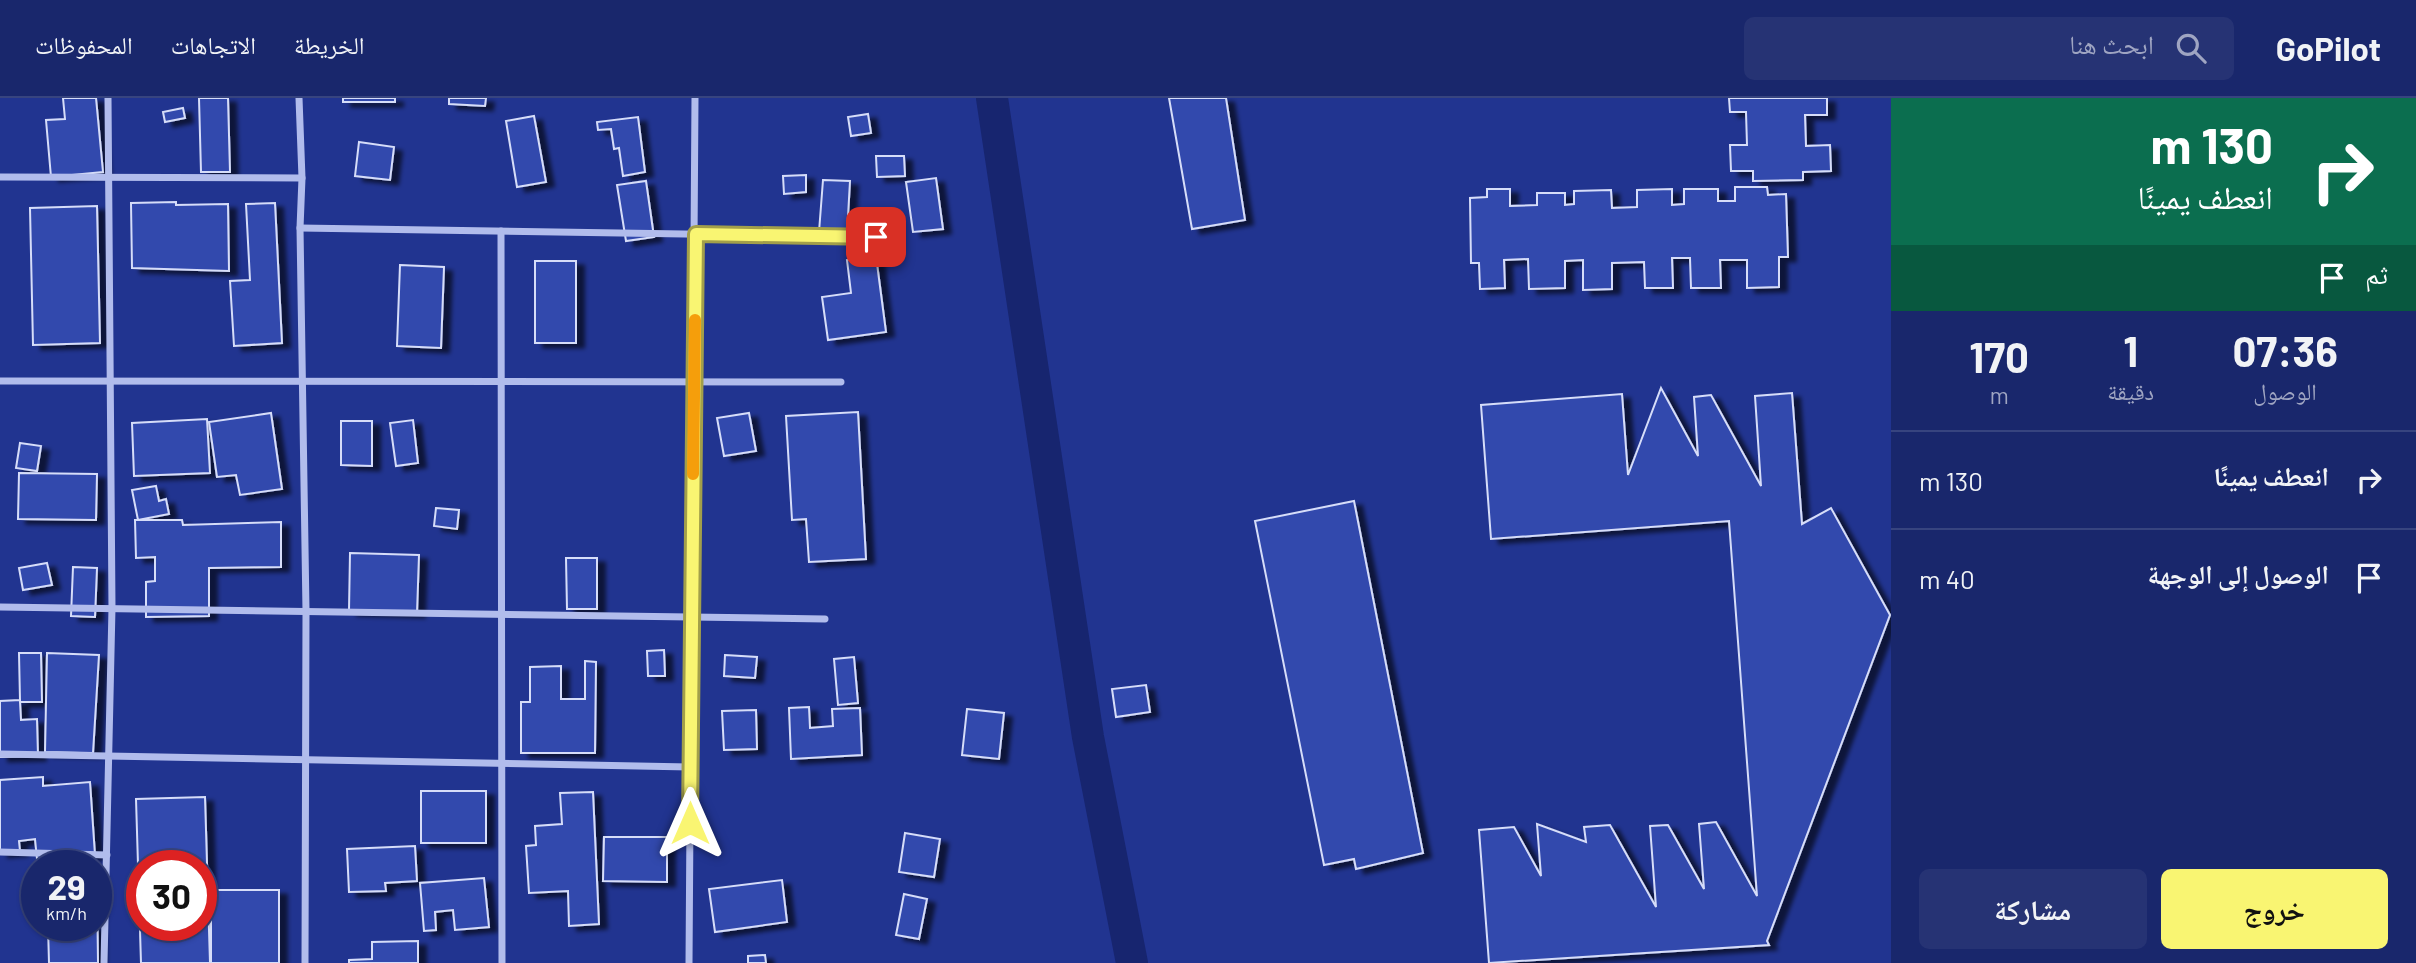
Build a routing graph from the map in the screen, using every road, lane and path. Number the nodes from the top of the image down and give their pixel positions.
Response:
1 (108, 98) edge
2 (299, 98) edge
3 (695, 98) edge
4 (0, 177) edge
5 (111, 177) junction
6 (302, 178) junction
7 (300, 228) junction
8 (500, 231) junction
9 (696, 234) junction
10 (876, 237) dead end
11 (0, 381) edge
12 (112, 381) junction
13 (500, 381) junction
14 (694, 381) junction
15 (303, 382) junction
16 (841, 382) dead end
17 (0, 607) edge
18 (113, 608) junction
19 (306, 611) junction
20 (500, 614) junction
21 (691, 617) junction
22 (825, 619) dead end
23 (0, 754) edge
24 (109, 756) junction
25 (306, 760) junction
26 (500, 763) junction
27 (690, 767) junction
28 (107, 850) edge
29 (0, 852) edge
30 (21, 853) edge
31 (105, 941) edge
32 (104, 963) edge
33 (305, 963) edge
34 (502, 963) edge
35 (689, 963) edge

1 - 5 street
2 - 6 street
3 - 9 street
4 - 5 street
5 - 6 street
5 - 12 street
6 - 7 street
7 - 8 street
7 - 15 street
8 - 9 street
8 - 13 street
9 - 10 street
9 - 14 street
11 - 12 street
12 - 15 street
12 - 18 street
13 - 14 street
13 - 15 street
13 - 20 street
14 - 16 street
14 - 21 street
15 - 19 street
17 - 18 street
18 - 19 street
18 - 24 street
19 - 20 street
19 - 25 street
20 - 21 street
20 - 26 street
21 - 22 street
21 - 27 street
23 - 24 street
24 - 25 street
24 - 28 street
25 - 26 street
25 - 33 street
26 - 27 street
26 - 34 street
27 - 35 street
29 - 30 street
31 - 32 street

